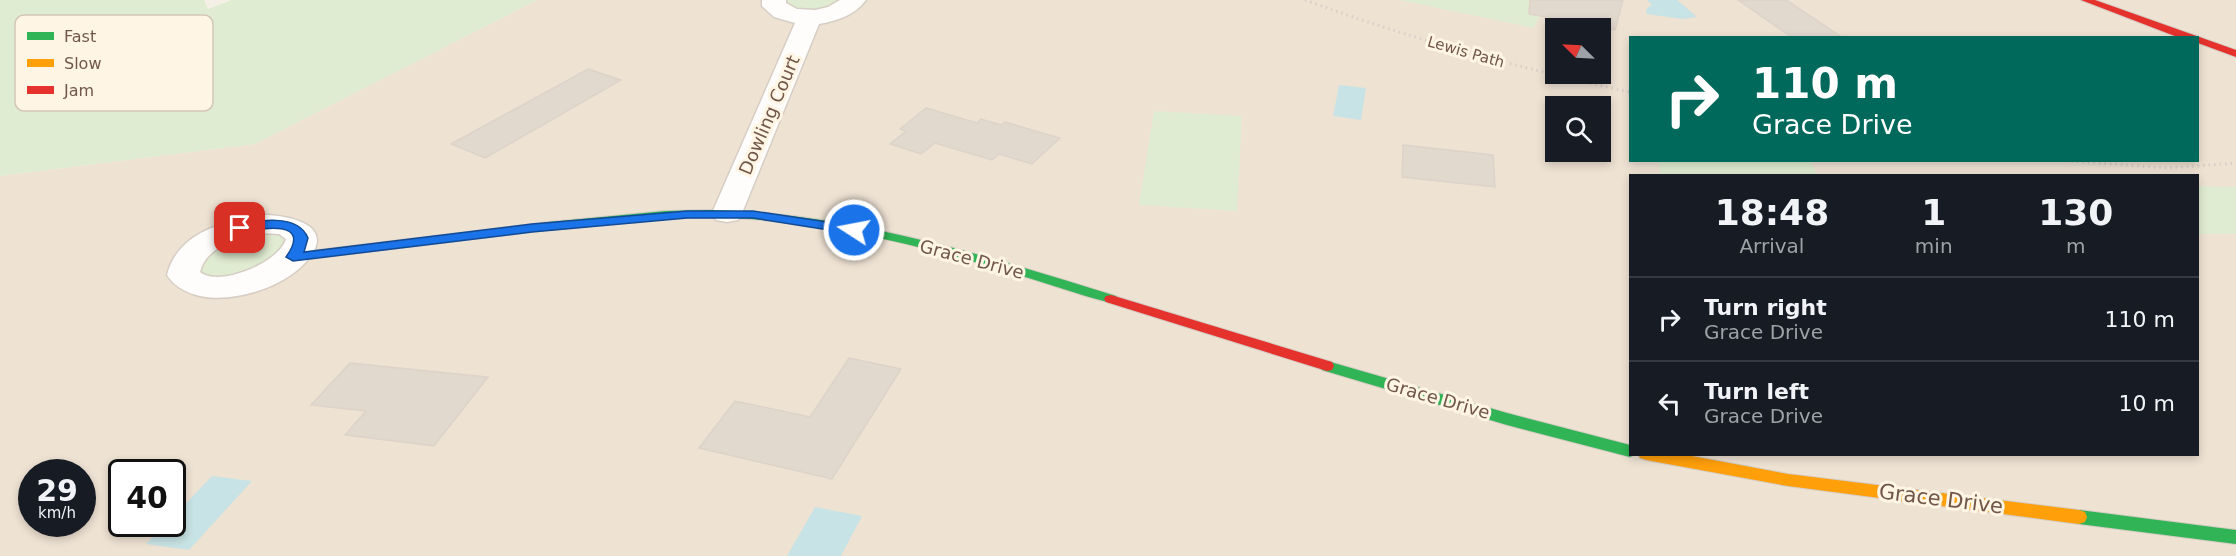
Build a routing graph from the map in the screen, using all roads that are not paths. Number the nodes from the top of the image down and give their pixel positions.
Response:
1 (774, 0) edge
2 (854, 0) edge
3 (2086, 0) edge
4 (810, 17) junction
5 (2185, 36) edge
6 (2199, 40) edge
7 (2236, 54) edge
8 (727, 213) junction
9 (293, 257) dead end
10 (1629, 451) edge
11 (1657, 456) edge
12 (2236, 537) edge

1 - 4 street
2 - 4 street
3 - 5 street
4 - 8 street, Dowling Court
6 - 7 street
8 - 9 street, Grace Drive
8 - 10 street, Grace Drive
11 - 12 street, Grace Drive

